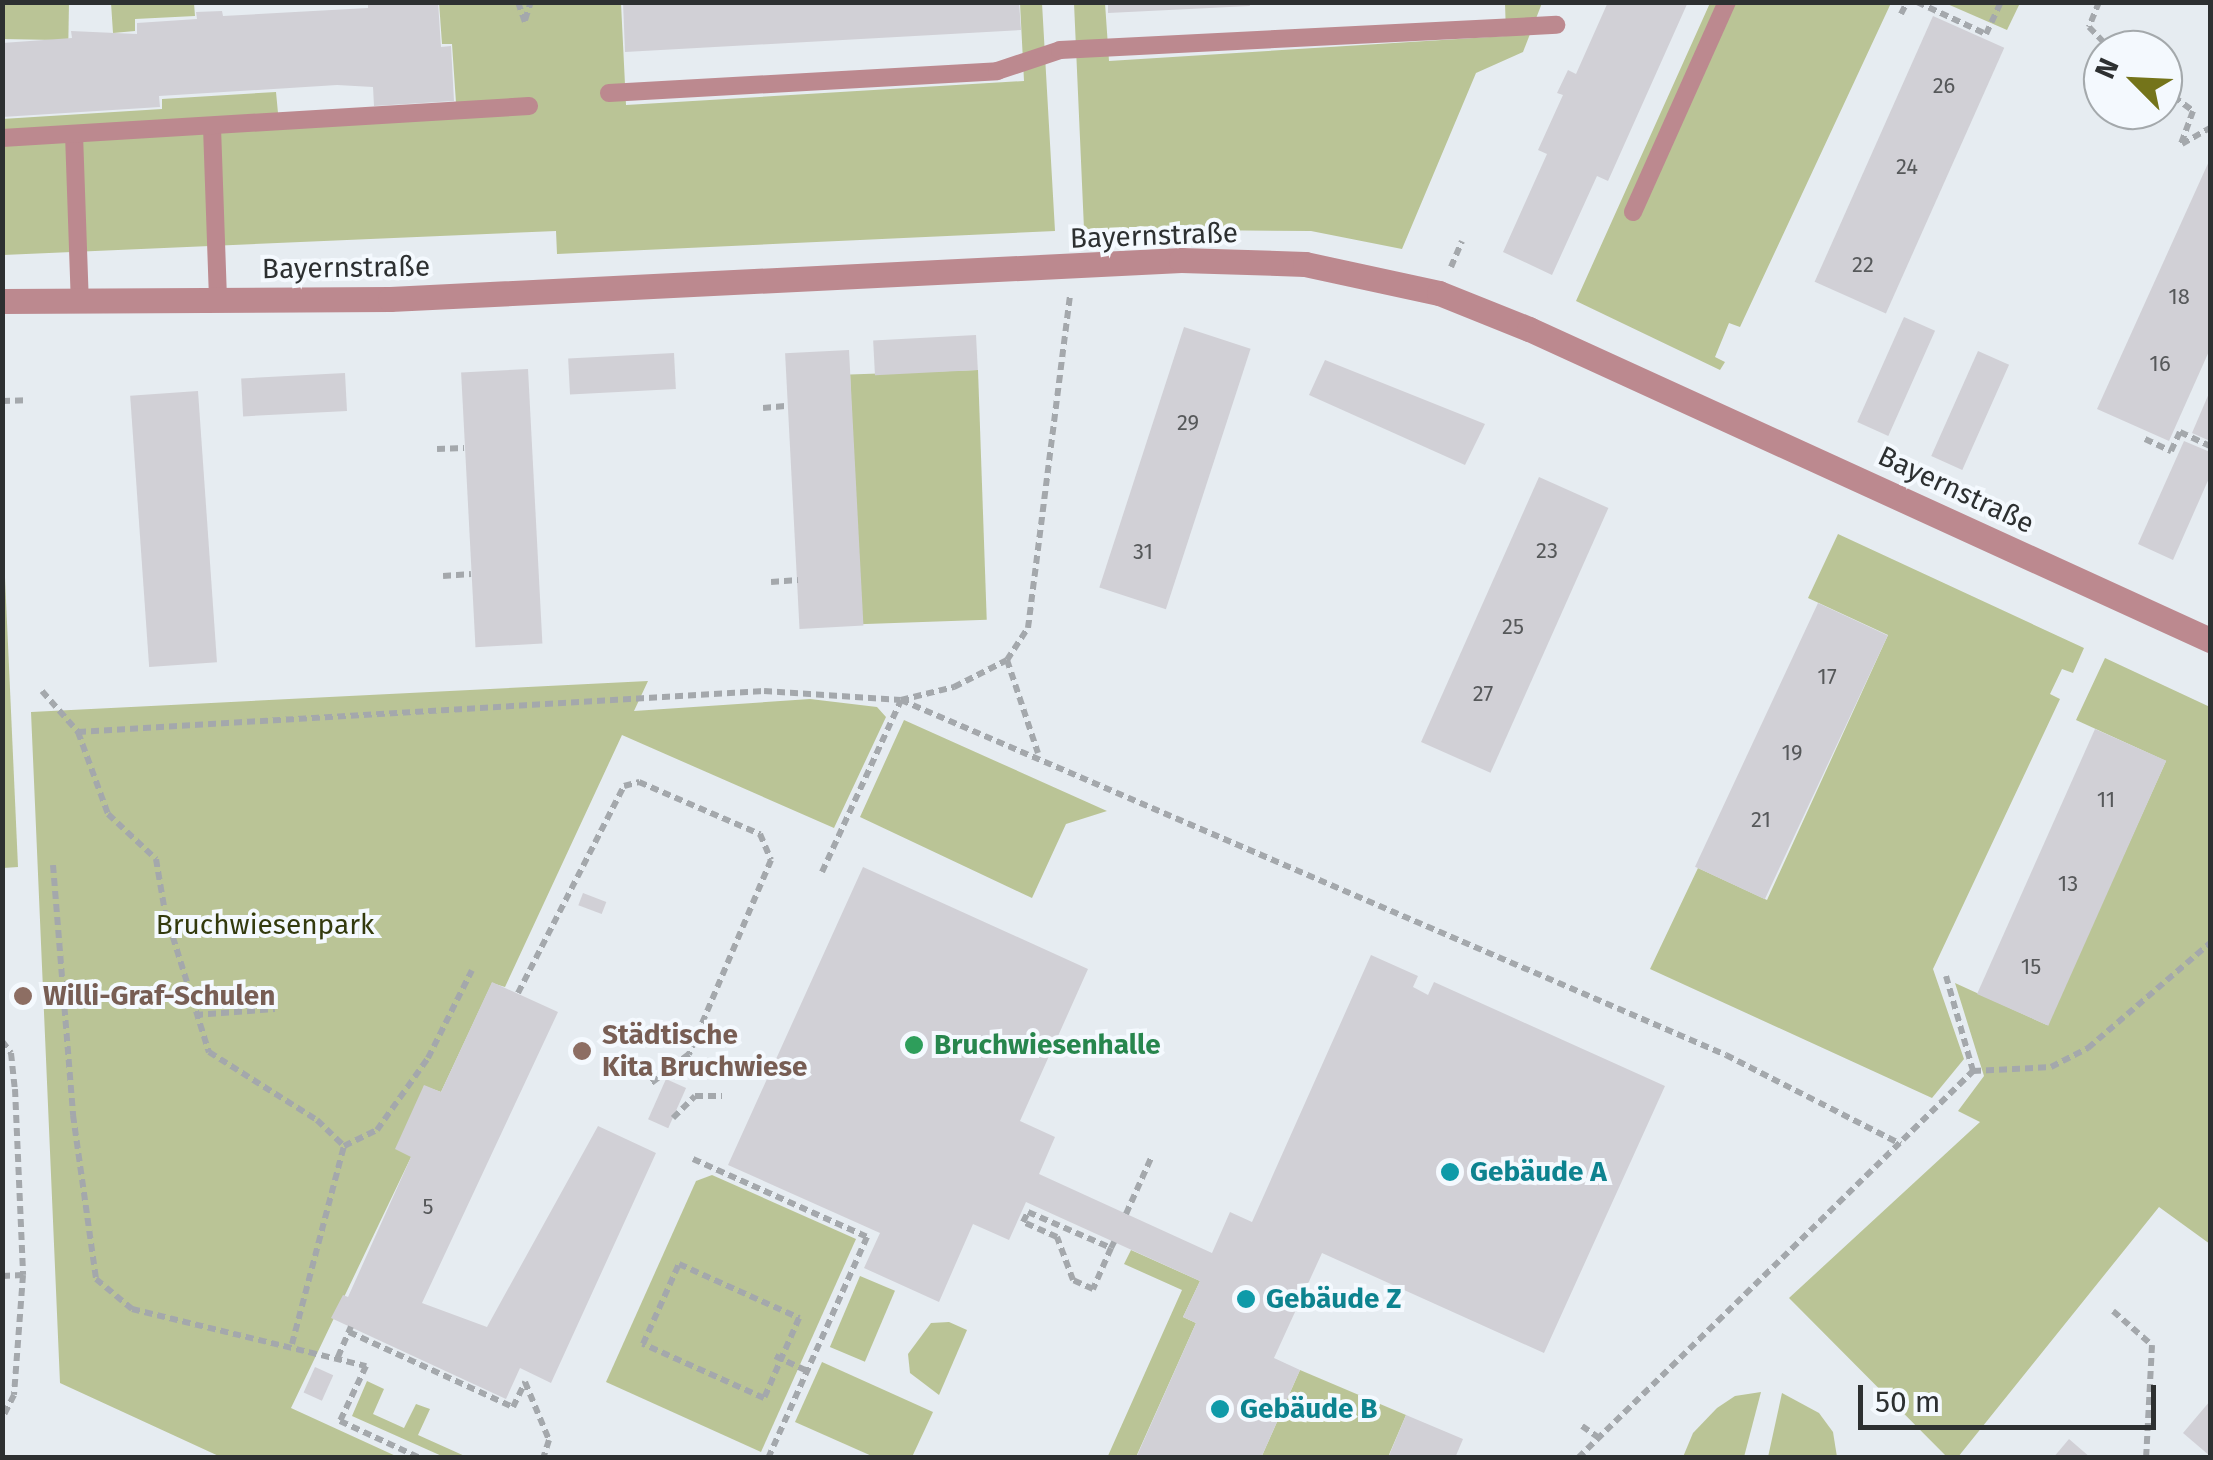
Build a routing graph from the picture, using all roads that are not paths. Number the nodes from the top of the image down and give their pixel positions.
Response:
1 (1727, 2) edge
2 (1556, 25) dead end
3 (610, 93) dead end
4 (529, 106) dead end
5 (212, 127) junction
6 (74, 134) junction
7 (2, 138) edge
8 (1633, 212) dead end
9 (218, 299) junction
10 (13, 301) edge
11 (80, 302) junction
12 (2, 318) edge
13 (2210, 640) edge

1 - 8 lane
2 - 3 lane
4 - 5 lane
5 - 6 lane
5 - 9 lane
6 - 7 lane
6 - 11 lane
9 - 11 street, Bayernstraße
9 - 13 street, Bayernstraße
10 - 11 street, Bayernstraße
10 - 12 street, Bayernstraße

